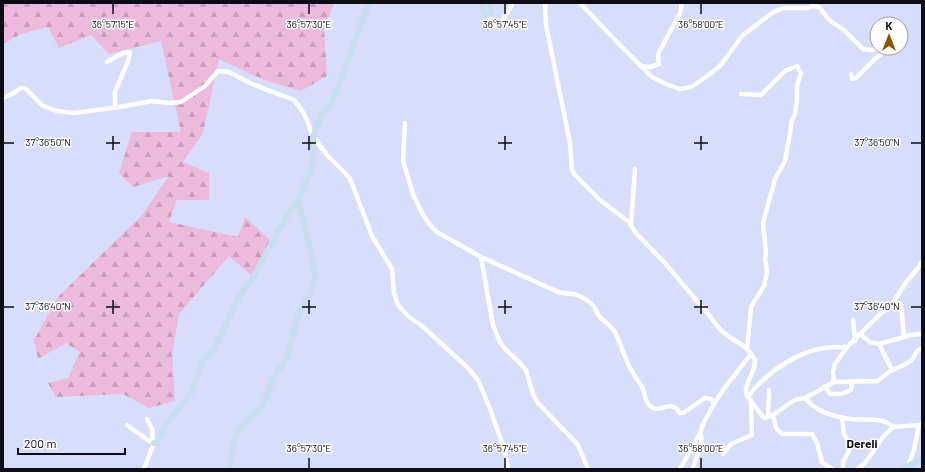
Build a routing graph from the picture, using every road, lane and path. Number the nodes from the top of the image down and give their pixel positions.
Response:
1 (369, 3) edge
2 (481, 3) edge
3 (490, 3) edge
4 (513, 3) edge
5 (545, 3) edge
6 (580, 3) edge
7 (682, 3) edge
8 (584, 5) edge
9 (488, 14) junction
10 (869, 50) edge
11 (879, 56) edge
12 (107, 62) dead end
13 (640, 66) junction
14 (851, 74) dead end
15 (741, 94) dead end
16 (3, 98) edge
17 (115, 108) junction
18 (405, 123) dead end
19 (313, 136) junction
20 (635, 169) dead end
21 (300, 196) junction
22 (631, 224) junction
23 (481, 257) junction
24 (922, 261) edge
25 (894, 302) junction
26 (853, 320) dead end
27 (922, 334) edge
28 (861, 335) junction
29 (904, 337) junction
30 (855, 341) junction
31 (879, 344) junction
32 (847, 347) junction
33 (922, 348) edge
34 (746, 349) junction
35 (751, 354) junction
36 (892, 370) junction
37 (850, 381) junction
38 (834, 382) junction
39 (824, 386) junction
40 (769, 390) dead end
41 (749, 398) junction
42 (805, 398) junction
43 (714, 404) junction
44 (770, 415) junction
45 (842, 418) junction
46 (147, 419) dead end
47 (127, 424) dead end
48 (920, 424) edge
49 (893, 428) junction
50 (700, 432) junction
51 (153, 443) junction
52 (723, 454) dead end
53 (922, 459) edge
54 (908, 466) junction
55 (144, 469) edge
56 (229, 469) edge
57 (508, 469) edge
58 (588, 469) edge
59 (680, 469) edge
60 (693, 469) edge
61 (832, 469) edge
62 (842, 469) edge
63 (858, 469) edge
64 (902, 469) edge

1 - 19 street
2 - 9 street
3 - 9 street
4 - 9 street
5 - 22 street
6 - 8 street
7 - 13 street
8 - 13 street
10 - 13 street
11 - 14 street
12 - 17 street
15 - 34 street
16 - 17 street
17 - 19 street
18 - 23 street
19 - 21 street
19 - 57 street
20 - 22 street
21 - 51 street
21 - 56 street
22 - 34 street
23 - 43 street
23 - 58 street
24 - 25 street
25 - 28 street
25 - 29 street
26 - 30 street
27 - 29 street
28 - 30 street
28 - 31 street
29 - 31 street
30 - 32 street
31 - 36 street
32 - 38 street
32 - 41 street
33 - 36 street
34 - 35 street
35 - 41 street
35 - 43 street
36 - 37 street
37 - 38 street
37 - 39 street
38 - 39 street
39 - 42 street
40 - 44 street
41 - 44 street
41 - 52 street
42 - 44 street
42 - 45 street
43 - 50 street
44 - 61 street
45 - 49 street
45 - 62 street
46 - 51 street
47 - 51 street
48 - 49 street
48 - 54 street
49 - 63 street
50 - 59 street
50 - 60 street
51 - 55 street
53 - 54 street
54 - 64 street

